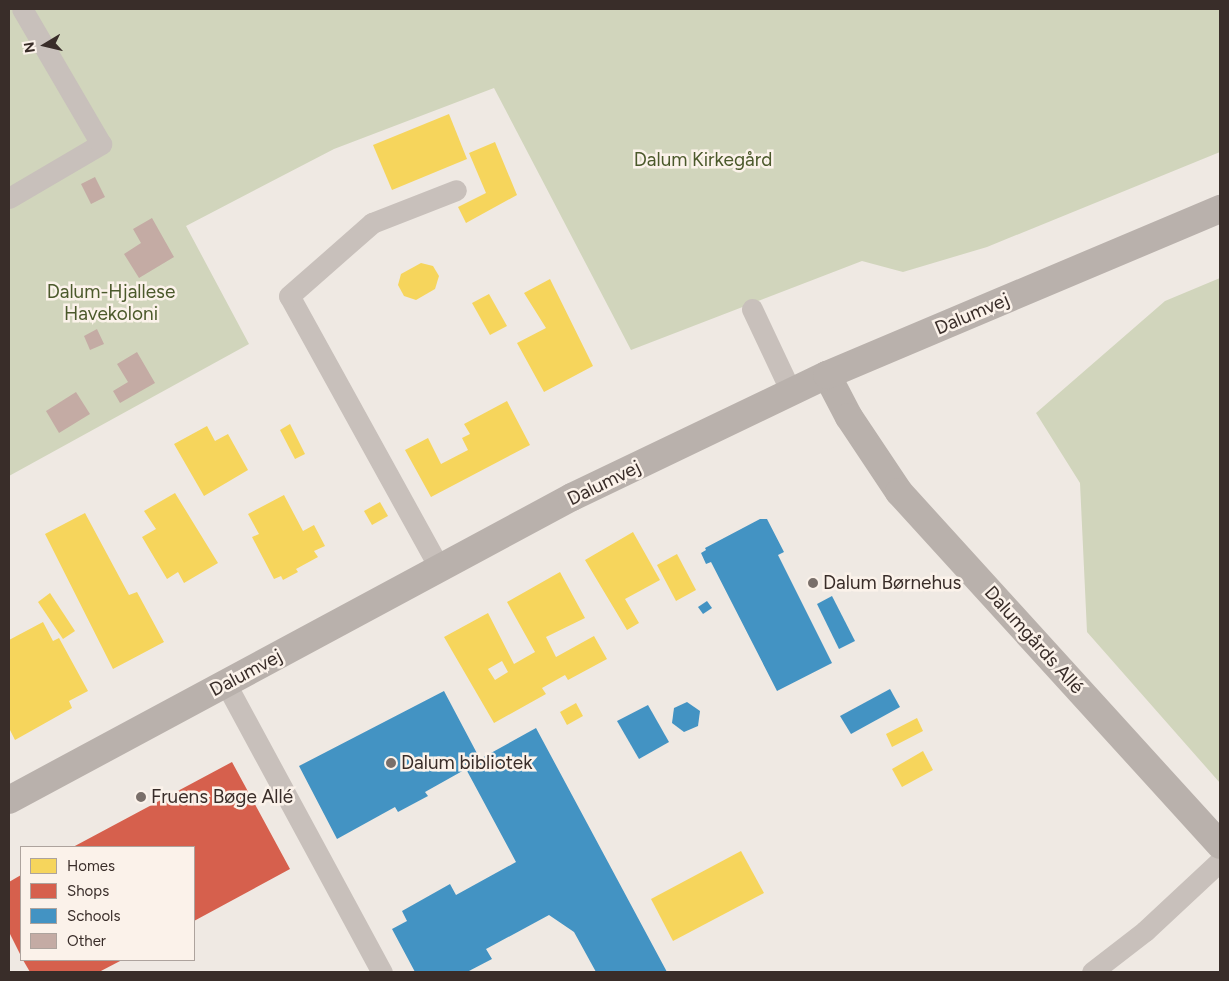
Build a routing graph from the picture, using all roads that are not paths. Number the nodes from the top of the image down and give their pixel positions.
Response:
1 (22, 9) edge
2 (456, 190) dead end
3 (9, 198) edge
4 (1220, 209) edge
5 (752, 309) dead end
6 (828, 376) junction
7 (791, 392) junction
8 (440, 569) junction
9 (226, 684) junction
10 (9, 800) edge
11 (1220, 845) edge
12 (1220, 861) edge
13 (382, 972) edge
14 (1092, 972) edge

1 - 3 lane
2 - 8 lane
4 - 6 street, Dalumvej
5 - 7 lane
6 - 7 street, Dalumvej
6 - 11 street, Dalumgårds Allé
7 - 8 street, Dalumvej
8 - 9 street, Dalumvej
9 - 10 street, Dalumvej
9 - 13 lane
12 - 14 lane

